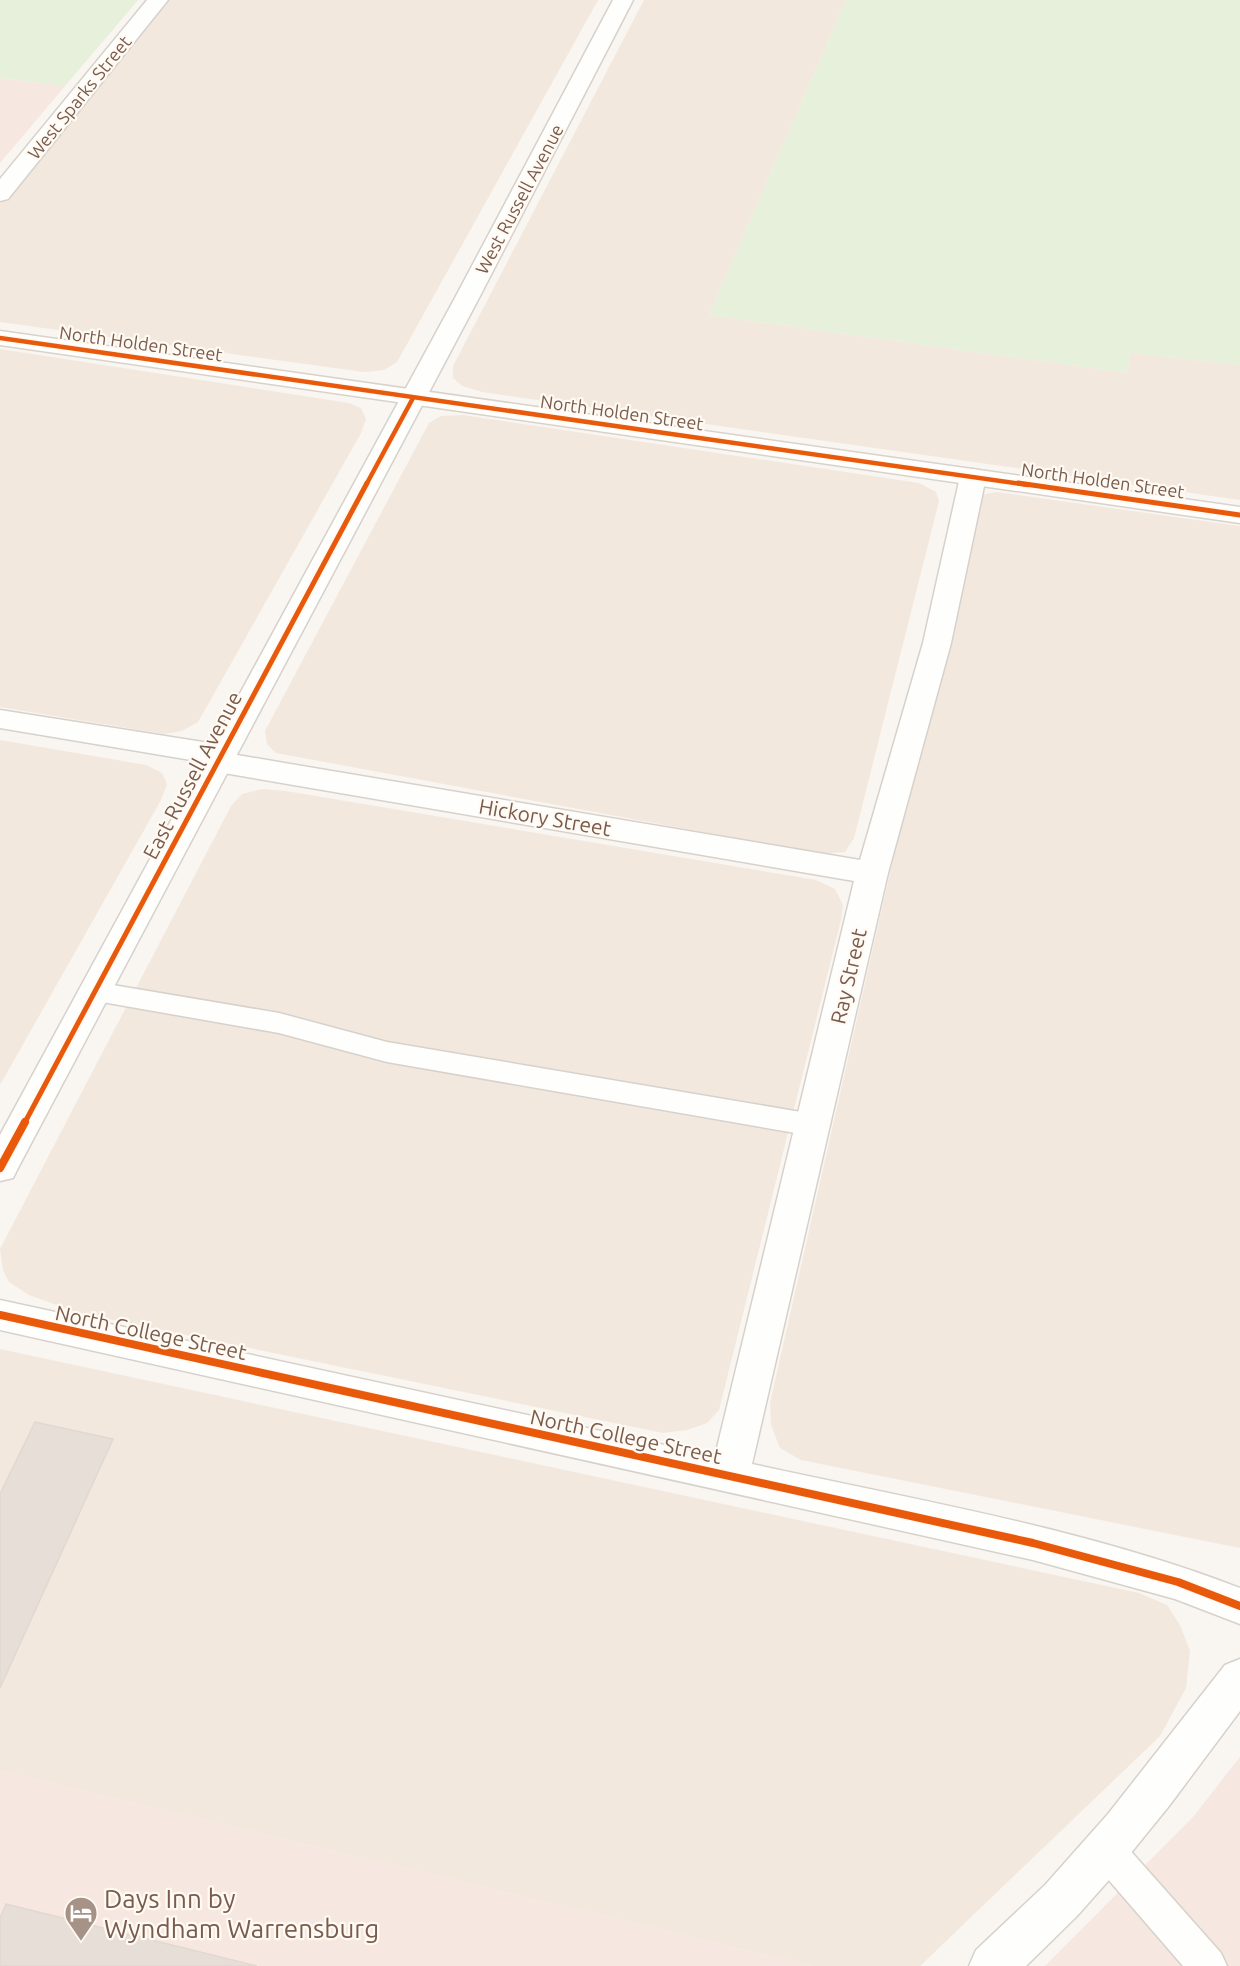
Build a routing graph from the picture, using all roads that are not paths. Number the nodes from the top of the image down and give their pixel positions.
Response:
1 (158, 0) edge
2 (623, 0) edge
3 (0, 194) edge
4 (0, 338) edge
5 (413, 398) junction
6 (973, 477) junction
7 (1240, 515) edge
8 (0, 719) edge
9 (220, 758) junction
10 (872, 873) junction
11 (95, 992) junction
12 (813, 1125) junction
13 (0, 1168) edge
14 (0, 1315) edge
15 (729, 1476) junction
16 (1240, 1606) edge
17 (1240, 1678) edge
18 (1107, 1851) junction
19 (992, 1966) edge
20 (1208, 1966) edge

1 - 3 street, West Sparks Street
2 - 5 street, West Russell Avenue
4 - 5 street, North Holden Street
5 - 6 street, North Holden Street
5 - 9 street, East Russell Avenue
6 - 7 street, North Holden Street
6 - 10 street, Ray Street
8 - 9 street, Hickory Street
9 - 10 street, Hickory Street
9 - 11 street, East Russell Avenue
10 - 12 street, Ray Street
11 - 12 lane
11 - 13 street, East Russell Avenue
12 - 15 street, Ray Street
14 - 15 street, North College Street
15 - 16 street, North College Street
17 - 18 street
18 - 19 street
18 - 20 lane

